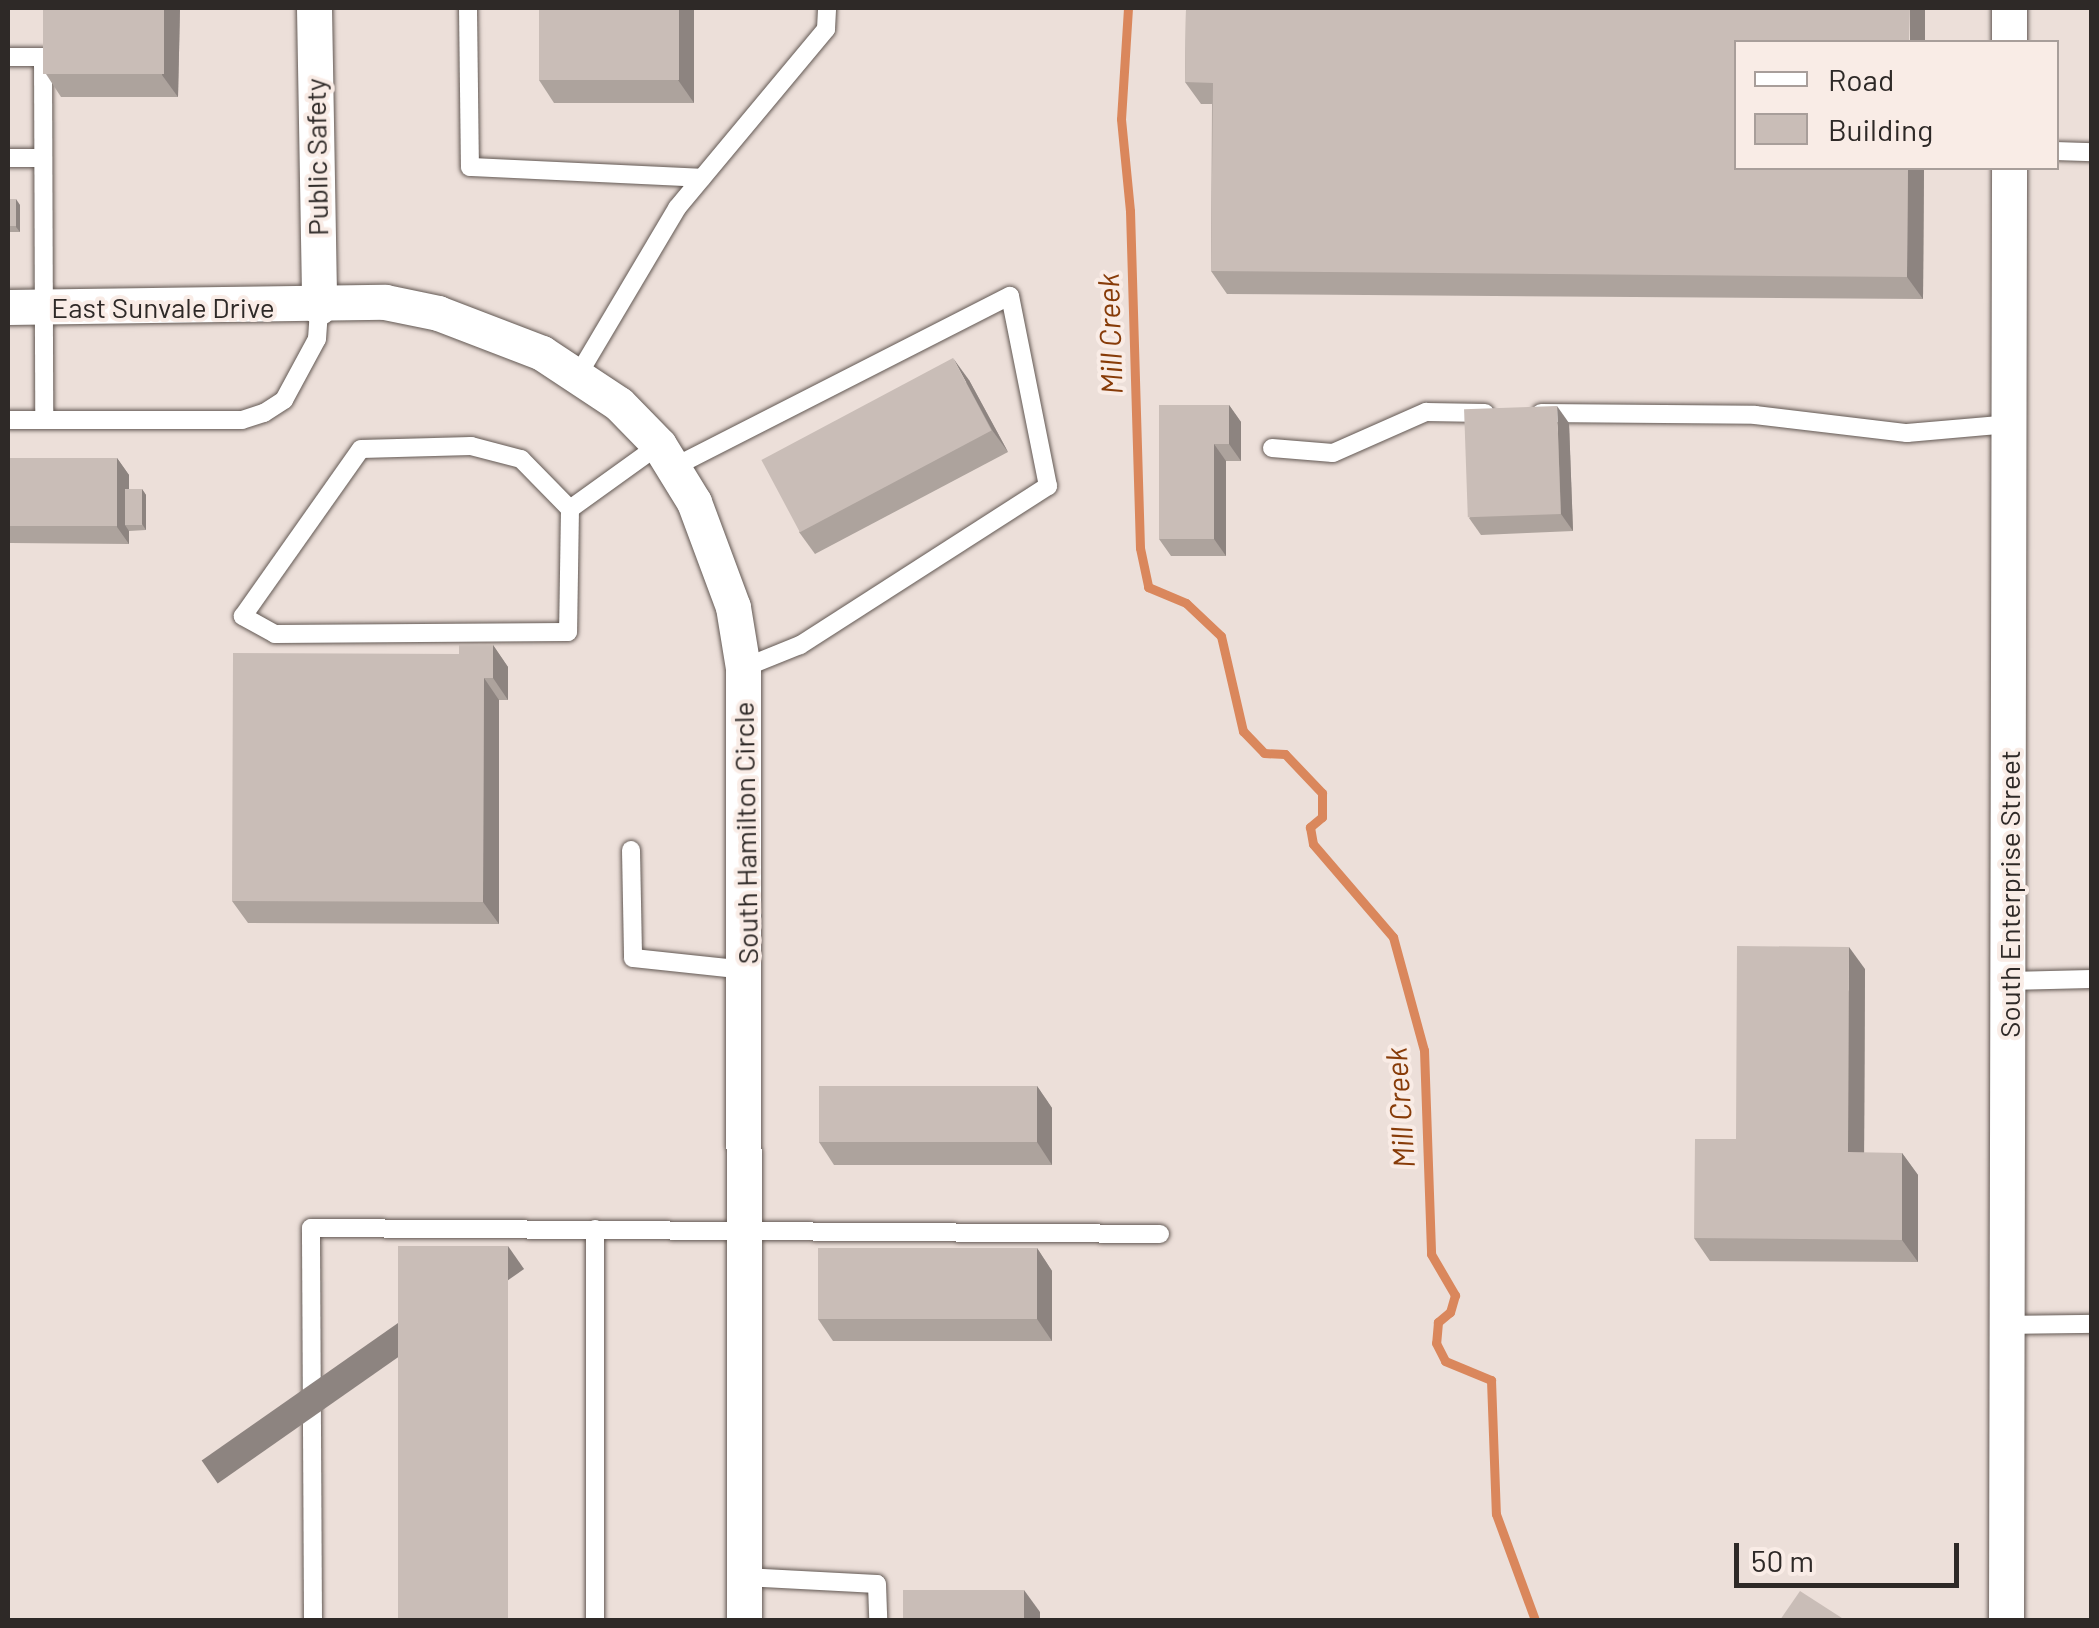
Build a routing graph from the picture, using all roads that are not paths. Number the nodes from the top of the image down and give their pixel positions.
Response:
1 (314, 8) edge
2 (468, 8) edge
3 (827, 8) edge
4 (2010, 8) edge
5 (2010, 40) edge
6 (8, 57) edge
7 (2059, 152) edge
8 (2092, 152) edge
9 (8, 158) edge
10 (44, 158) junction
11 (2009, 170) edge
12 (702, 178) junction
13 (8, 306) edge
14 (43, 307) junction
15 (319, 307) junction
16 (578, 374) junction
17 (8, 420) edge
18 (44, 420) junction
19 (2009, 424) junction
20 (1272, 448) dead end
21 (667, 456) junction
22 (570, 509) junction
23 (743, 668) junction
24 (631, 850) dead end
25 (746, 970) junction
26 (2092, 979) edge
27 (2008, 981) junction
28 (595, 1229) junction
29 (746, 1230) junction
30 (1160, 1234) dead end
31 (2092, 1324) edge
32 (2008, 1325) junction
33 (744, 1577) junction
34 (313, 1620) edge
35 (595, 1620) edge
36 (744, 1620) edge
37 (878, 1620) edge
38 (2006, 1620) edge

1 - 15 street, Public Safety
2 - 12 lane
3 - 12 lane
4 - 5 street
6 - 10 lane
7 - 8 lane
9 - 10 lane
10 - 14 lane
11 - 19 street, South Enterprise Street
12 - 16 lane
13 - 14 street, East Sunvale Drive
14 - 15 street, East Sunvale Drive
14 - 18 lane
15 - 16 street, South Hamilton Circle
15 - 18 lane
16 - 21 street, South Hamilton Circle
17 - 18 lane
19 - 20 lane
19 - 27 street, South Enterprise Street
21 - 22 lane
21 - 23 street, South Hamilton Circle
21 - 23 lane
22 - 22 lane
23 - 25 street, South Hamilton Circle
24 - 25 lane
25 - 29 street, South Hamilton Circle
26 - 27 lane
27 - 32 street, South Enterprise Street
28 - 29 lane
28 - 34 lane
28 - 35 lane
29 - 30 lane
29 - 33 street, South Hamilton Circle
31 - 32 lane
32 - 38 street, South Enterprise Street
33 - 36 street, South Hamilton Circle
33 - 37 lane

